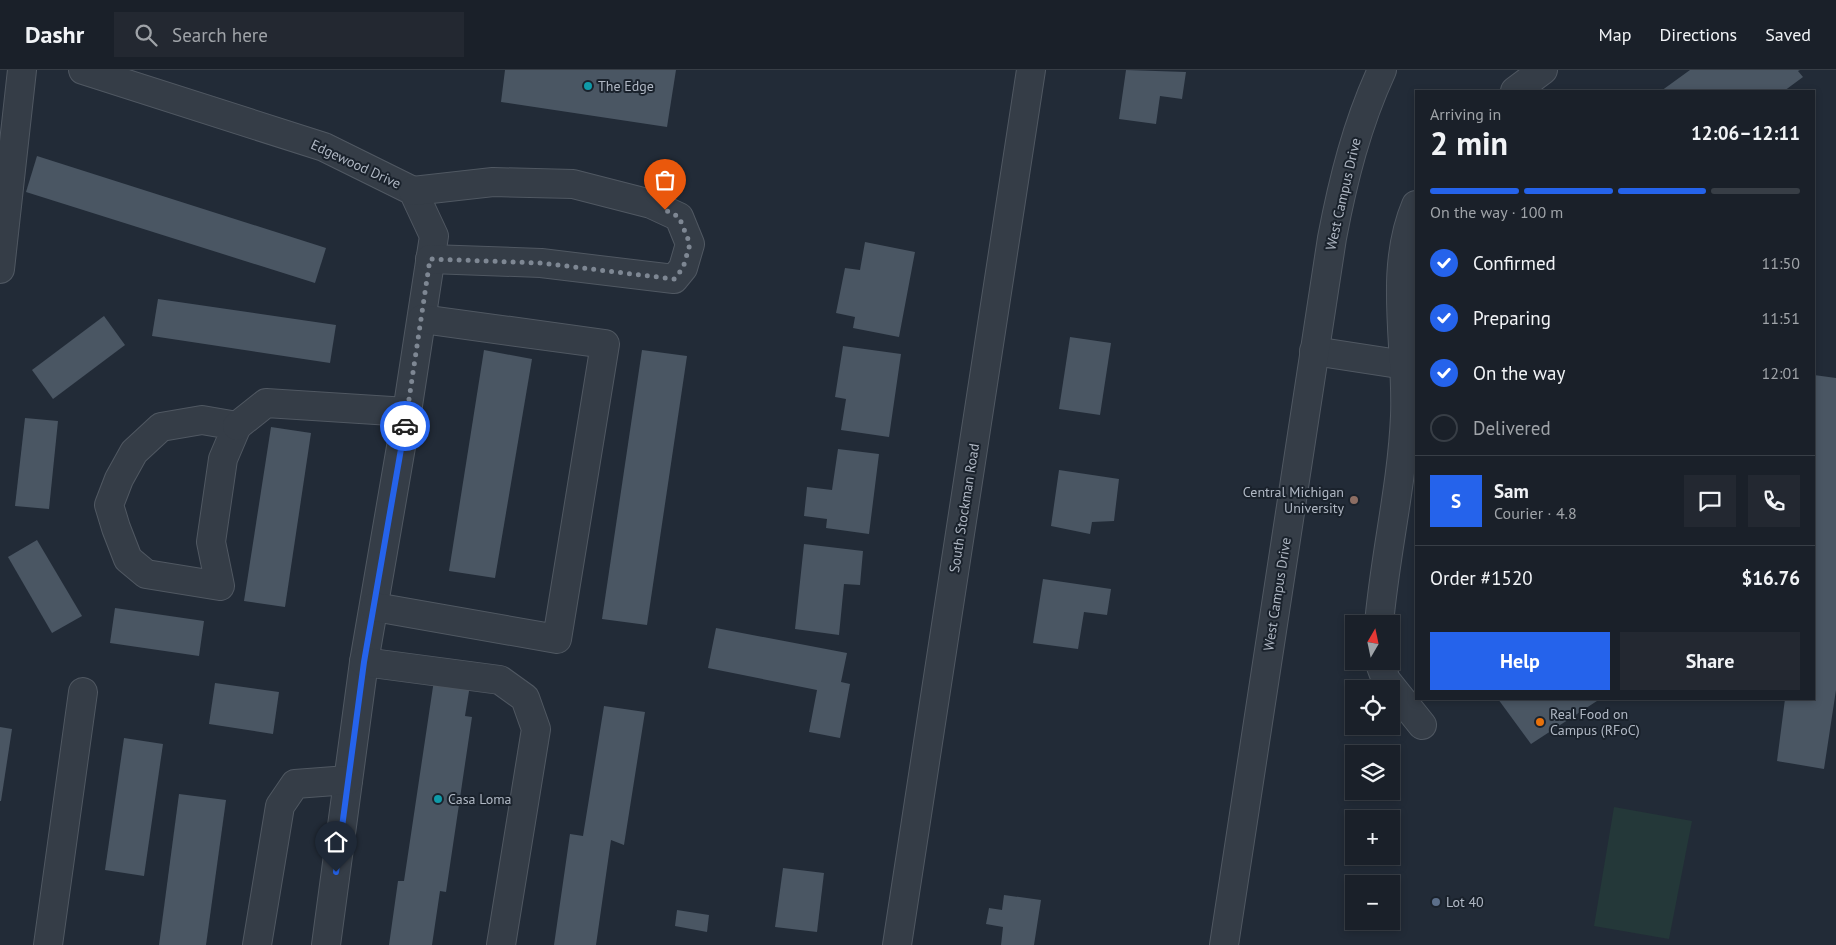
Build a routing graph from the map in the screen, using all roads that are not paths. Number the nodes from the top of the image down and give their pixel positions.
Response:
1 (22, 70) edge
2 (83, 70) edge
3 (1031, 70) edge
4 (1382, 70) edge
5 (1543, 70) edge
6 (1516, 90) edge
7 (413, 191) junction
8 (1415, 207) edge
9 (430, 259) junction
10 (0, 269) edge
11 (422, 319) junction
12 (1314, 350) junction
13 (1404, 365) junction
14 (407, 412) junction
15 (237, 426) junction
16 (375, 607) junction
17 (1380, 615) edge
18 (364, 662) junction
19 (1382, 670) edge
20 (83, 692) dead end
21 (1422, 725) dead end
22 (348, 780) junction
23 (48, 945) edge
24 (257, 945) edge
25 (326, 945) edge
26 (500, 945) edge
27 (897, 945) edge
28 (1224, 945) edge

1 - 10 street
2 - 7 street, Edgewood Drive
3 - 27 street, South Stockman Road
4 - 12 street, West Campus Drive
5 - 6 street
7 - 9 street, Edgewood Drive
7 - 9 street
8 - 13 street
9 - 11 street, Edgewood Drive
11 - 14 street, Edgewood Drive
11 - 16 street
12 - 13 street
12 - 28 street, West Campus Drive
13 - 17 street
14 - 15 street
14 - 16 street, Edgewood Drive
15 - 15 street
16 - 18 street, Edgewood Drive
18 - 22 street, Edgewood Drive
18 - 26 street
19 - 21 street
20 - 23 street
22 - 24 street
22 - 25 street, Edgewood Drive

